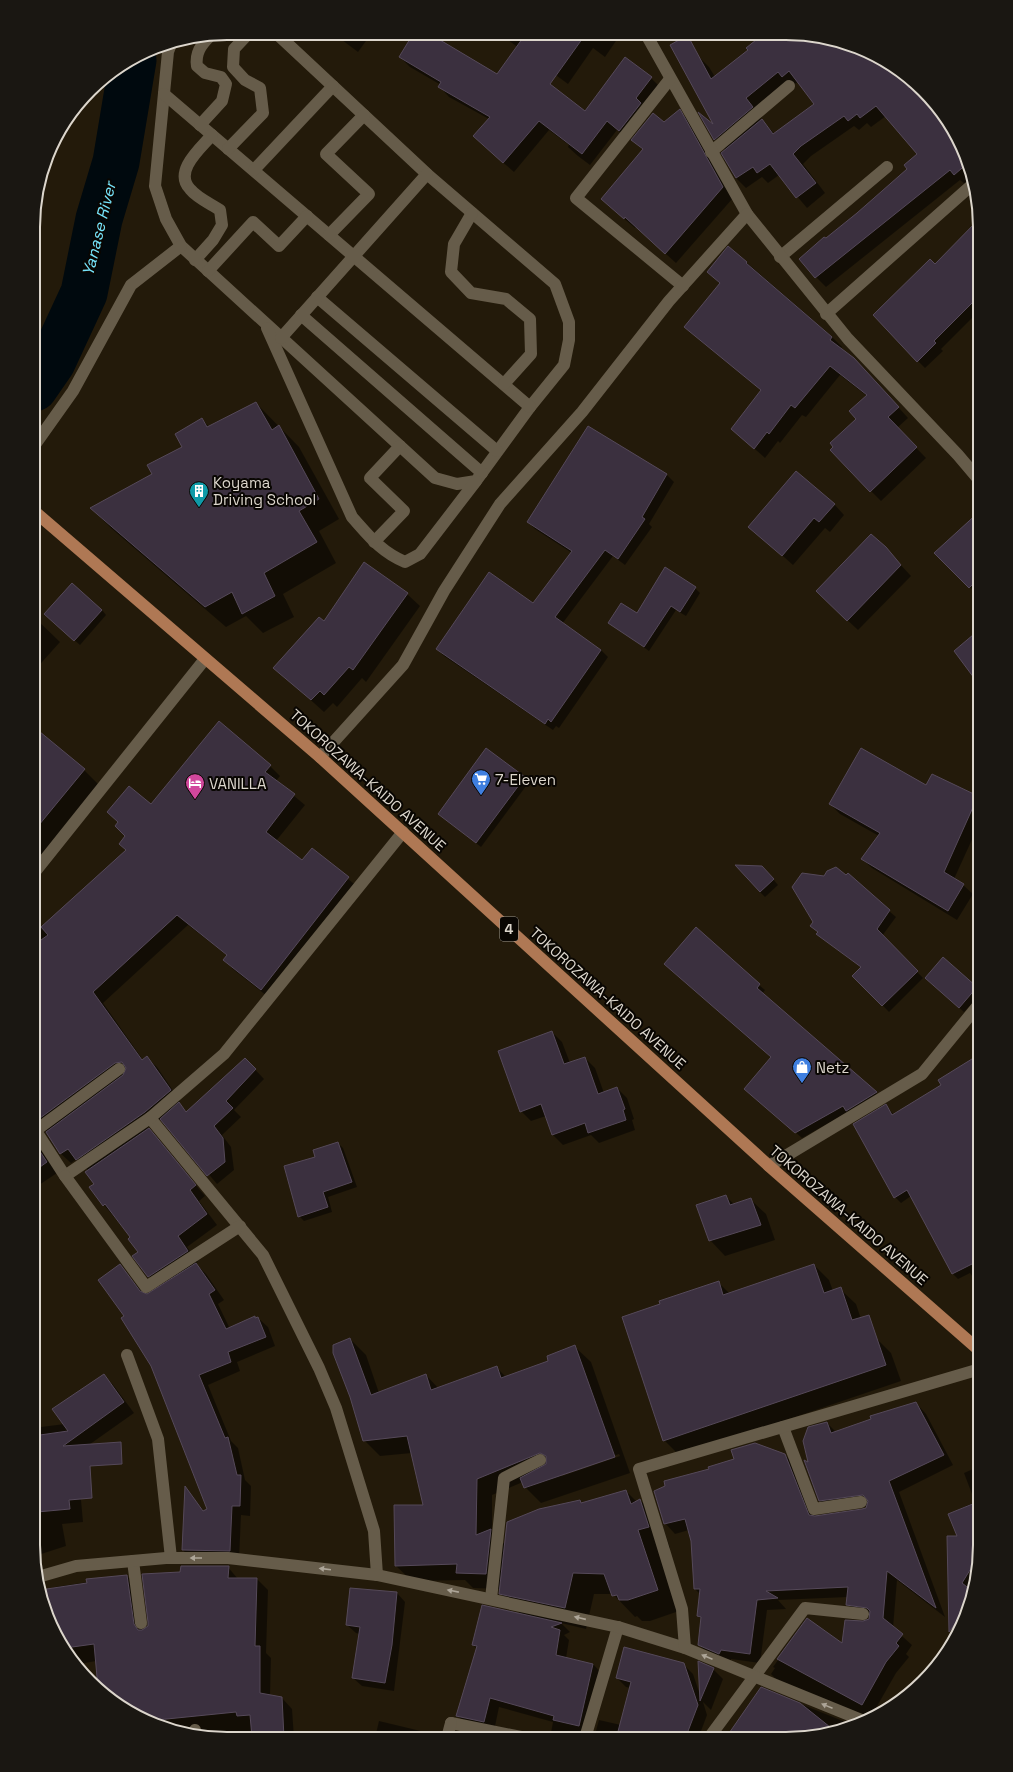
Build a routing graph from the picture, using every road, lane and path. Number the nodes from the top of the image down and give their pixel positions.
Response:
1 (242, 40) edge
2 (284, 40) edge
3 (649, 40) edge
4 (204, 42) edge
5 (170, 49) edge
6 (670, 79) junction
7 (333, 86) junction
8 (789, 86) dead end
9 (164, 94) junction
10 (364, 115) junction
11 (200, 124) junction
12 (212, 135) junction
13 (228, 149) junction
14 (711, 152) junction
15 (887, 167) dead end
16 (254, 170) junction
17 (427, 174) junction
18 (969, 188) edge
19 (472, 213) junction
20 (747, 214) junction
21 (307, 216) junction
22 (329, 235) junction
23 (181, 246) junction
24 (354, 256) junction
25 (780, 257) junction
26 (195, 260) junction
27 (208, 271) junction
28 (683, 286) junction
29 (317, 297) junction
30 (826, 314) junction
31 (301, 315) junction
32 (264, 323) junction
33 (281, 338) junction
34 (504, 384) junction
35 (530, 407) junction
36 (40, 438) edge
37 (400, 446) junction
38 (497, 451) junction
39 (973, 472) edge
40 (479, 477) junction
41 (40, 517) edge
42 (374, 542) junction
43 (205, 659) junction
44 (320, 757) junction
45 (403, 832) junction
46 (40, 865) edge
47 (973, 1012) edge
48 (119, 1069) dead end
49 (150, 1118) junction
50 (40, 1125) edge
51 (40, 1138) edge
52 (769, 1166) junction
53 (65, 1176) junction
54 (240, 1226) junction
55 (973, 1345) edge
56 (127, 1355) dead end
57 (973, 1371) edge
58 (783, 1427) junction
59 (540, 1460) dead end
60 (861, 1502) dead end
61 (171, 1558) junction
62 (133, 1561) junction
63 (377, 1575) junction
64 (43, 1576) edge
65 (491, 1599) junction
66 (864, 1614) dead end
67 (141, 1623) dead end
68 (618, 1627) junction
69 (686, 1648) junction
70 (754, 1677) junction
71 (857, 1718) edge
72 (449, 1732) edge
73 (496, 1732) edge
74 (587, 1732) edge
75 (713, 1732) edge

1 - 13 street
2 - 7 street
3 - 6 street
4 - 11 street
5 - 9 street
6 - 14 street
6 - 28 street
7 - 10 street
7 - 16 street
8 - 14 street
9 - 11 street
9 - 23 street
10 - 17 street
10 - 22 street
11 - 12 street
12 - 13 street
12 - 26 street
13 - 16 street
14 - 20 street
15 - 25 street
16 - 21 street
17 - 19 street
17 - 24 street
18 - 30 street
19 - 34 street
19 - 35 street
20 - 25 street
20 - 28 street
21 - 22 street
21 - 27 street
22 - 24 street
23 - 26 street
23 - 36 street
24 - 29 street
24 - 34 street
25 - 30 street
26 - 27 street
27 - 32 street
28 - 44 street
29 - 31 street
29 - 38 street
30 - 39 street
31 - 33 street
31 - 40 street
32 - 33 street
32 - 42 street
33 - 37 street
34 - 35 street
35 - 38 street
37 - 40 street
37 - 42 street
38 - 40 street
40 - 42 street
41 - 43 main road, TOKOROZAWA-KAIDO AVENUE / 4
43 - 44 main road, TOKOROZAWA-KAIDO AVENUE / 4
43 - 46 street
44 - 45 main road, TOKOROZAWA-KAIDO AVENUE / 4
45 - 49 street
45 - 52 main road, TOKOROZAWA-KAIDO AVENUE / 4
47 - 52 street
48 - 50 street
49 - 53 street
49 - 54 street
51 - 53 street
52 - 55 main road, TOKOROZAWA-KAIDO AVENUE / 4
53 - 54 street
54 - 63 street
56 - 61 street
57 - 58 street
58 - 60 street
58 - 69 street
59 - 65 street
61 - 62 street
63 -> 61 street
62 - 64 street
62 - 67 street
65 -> 63 street
68 -> 65 street
66 - 70 street
68 - 69 street
68 - 74 street
70 -> 69 street
71 -> 70 street
70 - 75 street
72 - 73 street

